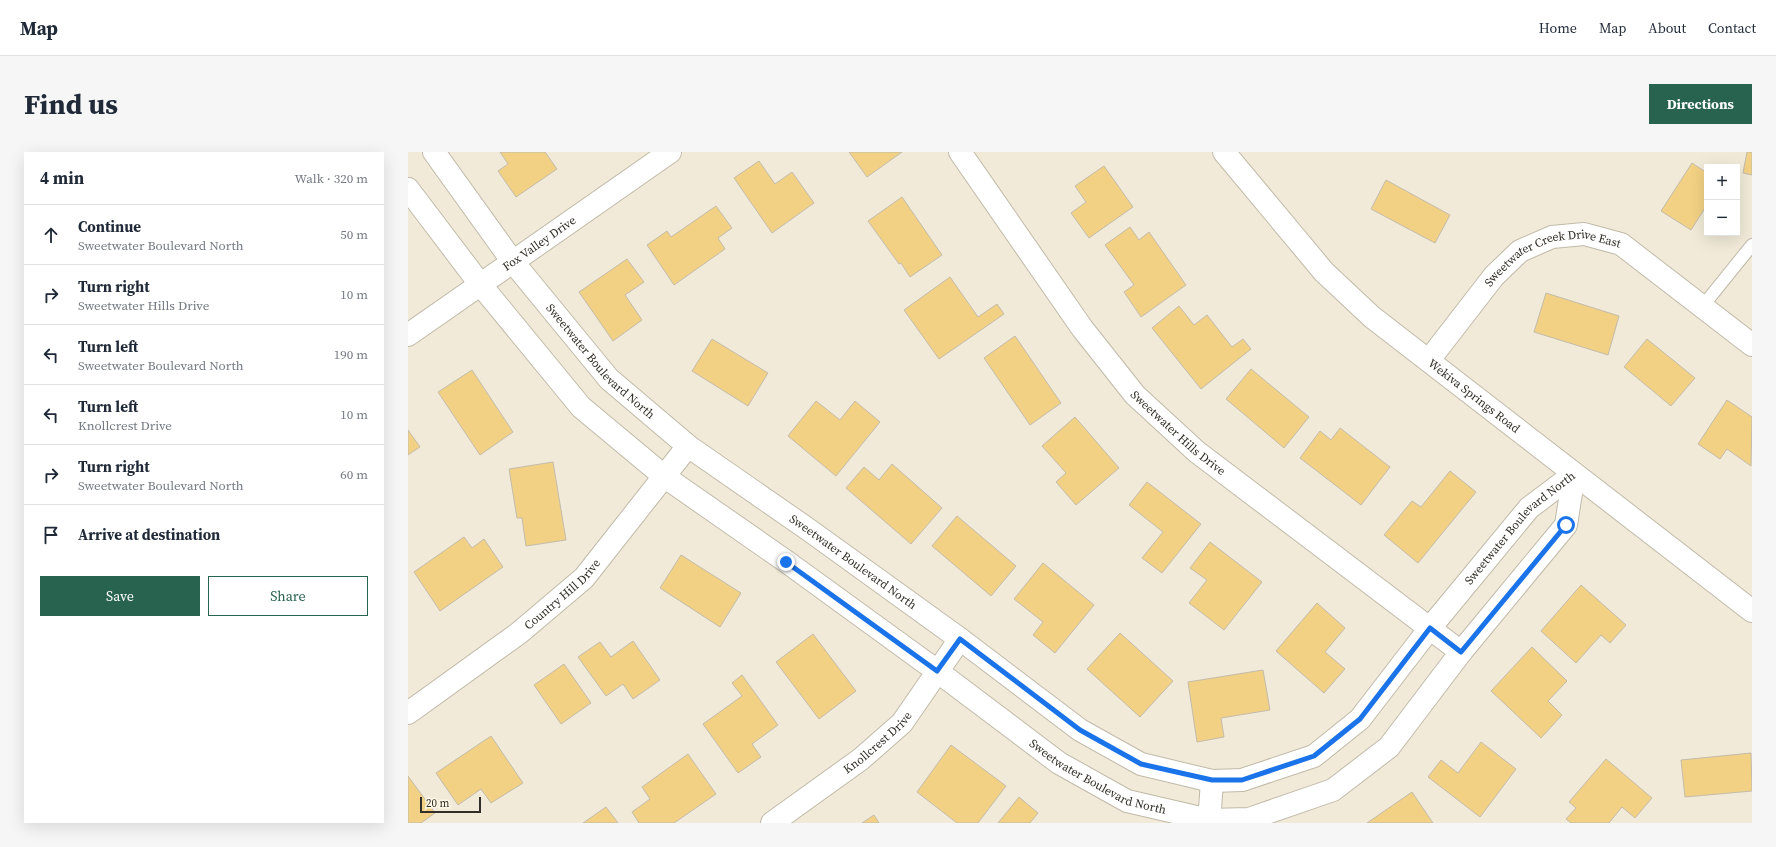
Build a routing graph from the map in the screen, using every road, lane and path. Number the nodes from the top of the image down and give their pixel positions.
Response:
1 (434, 152) edge
2 (670, 152) edge
3 (960, 152) edge
4 (1224, 152) edge
5 (408, 189) edge
6 (1752, 245) edge
7 (513, 262) junction
8 (480, 284) junction
9 (1702, 307) junction
10 (408, 335) edge
11 (1749, 338) edge
12 (1429, 360) junction
13 (688, 446) junction
14 (1574, 474) junction
15 (665, 477) junction
16 (1752, 611) edge
17 (1430, 628) junction
18 (960, 639) junction
19 (1461, 652) junction
20 (937, 671) junction
21 (408, 713) edge
22 (1212, 780) junction
23 (1209, 821) edge
24 (772, 823) edge

1 - 7 street, Sweetwater Boulevard North
2 - 7 street, Fox Valley Drive
3 - 17 street, Sweetwater Hills Drive
4 - 12 street, Wekiva Springs Road
5 - 8 street, Sweetwater Boulevard North
6 - 9 lane
7 - 8 street, Fox Valley Drive
7 - 13 street, Sweetwater Boulevard North
8 - 10 street, Fox Valley Drive
8 - 15 street, Sweetwater Boulevard North
9 - 11 street, Sweetwater Creek Drive East
9 - 12 street, Sweetwater Creek Drive East
12 - 14 street, Wekiva Springs Road
13 - 15 street, Country Hill Drive
13 - 18 street, Sweetwater Boulevard North
14 - 16 street, Wekiva Springs Road
14 - 17 street, Sweetwater Boulevard North
14 - 19 street, Sweetwater Boulevard North
15 - 20 street, Sweetwater Boulevard North
15 - 21 street, Country Hill Drive
17 - 19 street, Sweetwater Hills Drive
17 - 22 street, Sweetwater Boulevard North
18 - 20 street, Knollcrest Drive
18 - 22 street, Sweetwater Boulevard North
19 - 23 street, Sweetwater Boulevard North
20 - 23 street, Sweetwater Boulevard North
20 - 24 street, Knollcrest Drive
22 - 23 street

